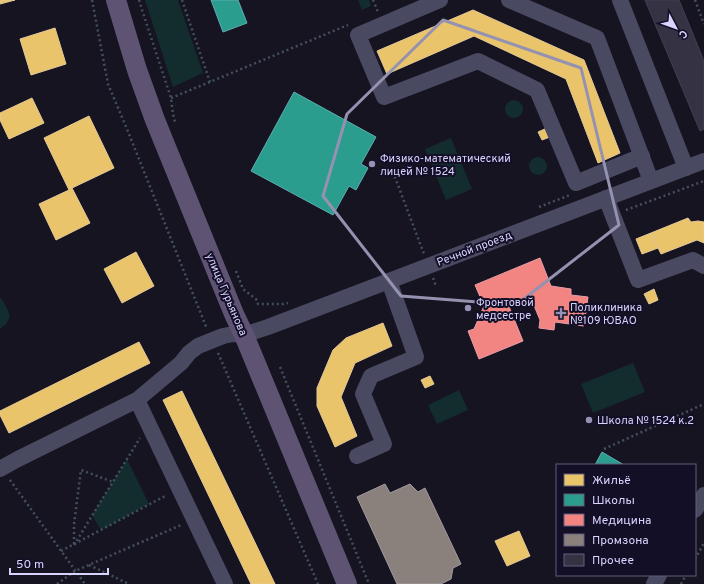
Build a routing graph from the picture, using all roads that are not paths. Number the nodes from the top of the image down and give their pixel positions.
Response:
1 (116, 0) edge
2 (440, 0) edge
3 (509, 0) edge
4 (620, 0) edge
5 (642, 156) junction
6 (704, 161) edge
7 (686, 168) junction
8 (651, 181) junction
9 (606, 198) junction
10 (704, 266) edge
11 (388, 281) junction
12 (244, 334) junction
13 (137, 400) junction
14 (357, 456) dead end
15 (1, 468) edge
16 (704, 495) edge
17 (696, 508) edge
18 (225, 584) edge
19 (347, 584) edge

1 - 12 main road, улица Гурьянова
2 - 5 street
3 - 5 street
4 - 7 street
5 - 8 street
6 - 7 street, Речной проезд
7 - 8 street, Речной проезд
8 - 9 street, Речной проезд
9 - 10 street
9 - 11 street, Речной проезд
11 - 12 street, Речной проезд
11 - 14 street
12 - 13 street, Речной проезд
12 - 19 main road, улица Гурьянова
13 - 15 street, Речной проезд
13 - 18 street
16 - 17 street

